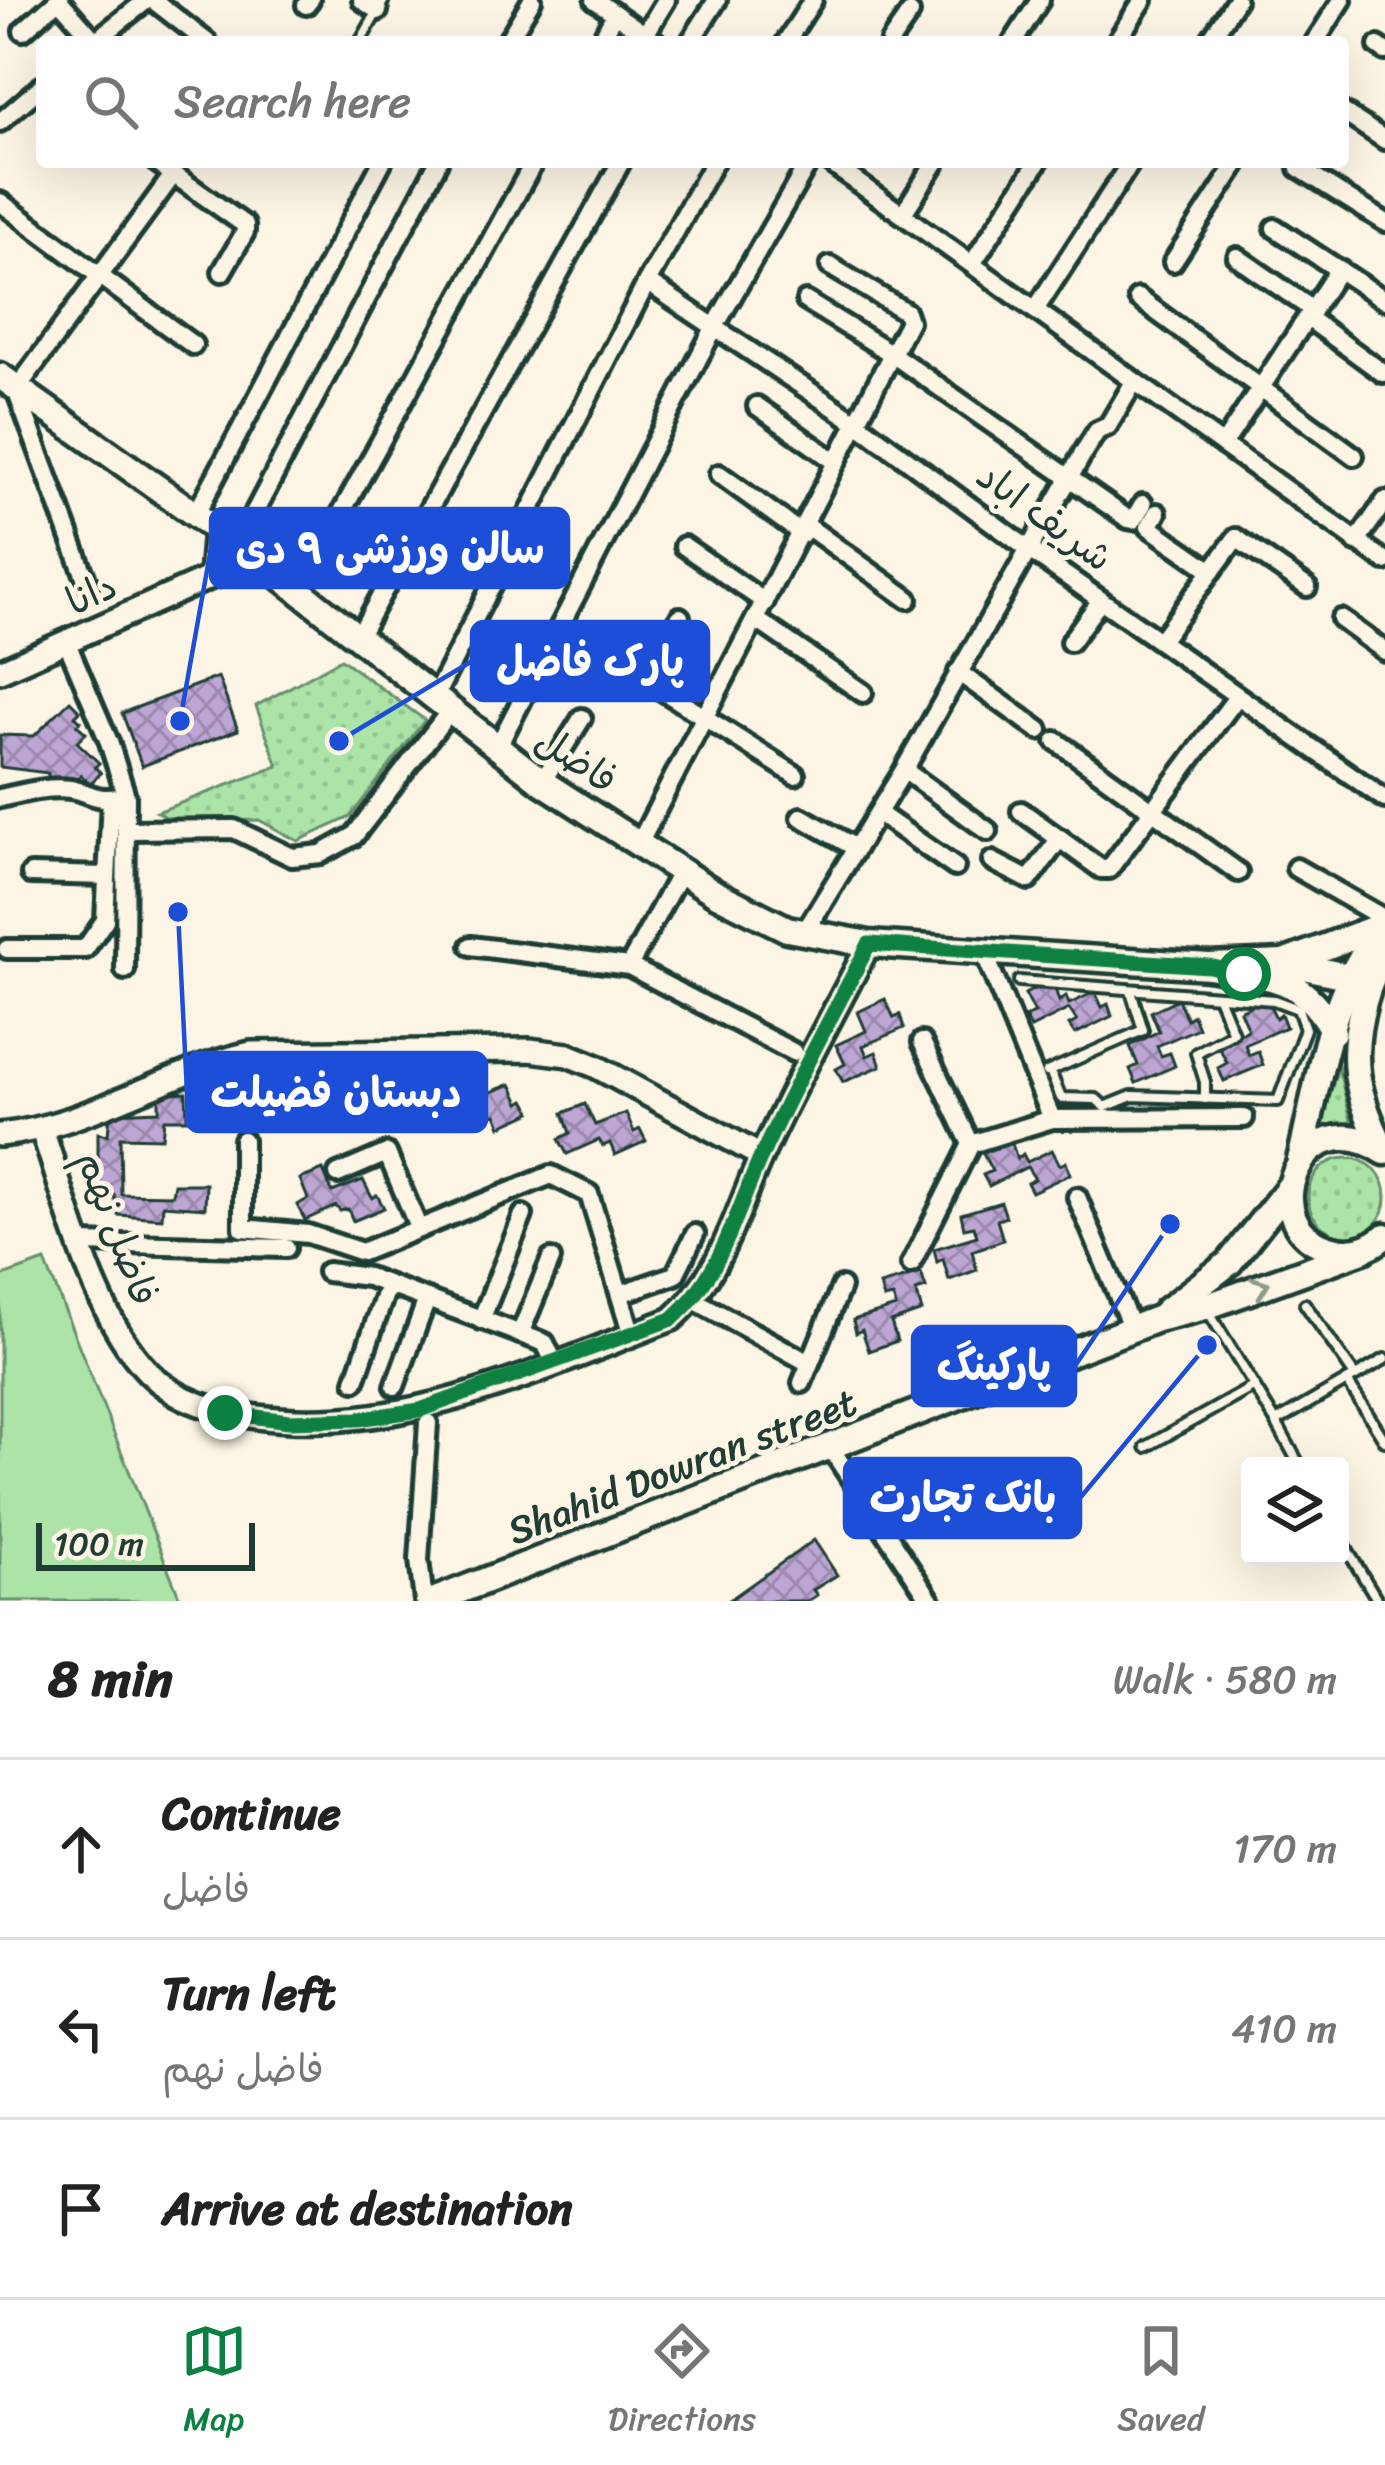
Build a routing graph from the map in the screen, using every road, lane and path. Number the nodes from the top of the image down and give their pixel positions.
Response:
1 (59, 0) edge
2 (150, 0) edge
3 (532, 0) edge
4 (595, 0) edge
5 (666, 0) edge
6 (717, 0) edge
7 (813, 0) edge
8 (1040, 0) edge
9 (1143, 0) edge
10 (1236, 0) edge
11 (1342, 0) edge
12 (375, 4) edge
13 (910, 13) dead end
14 (615, 14) junction
15 (23, 31) dead end
16 (90, 36) edge
17 (103, 36) edge
18 (199, 36) edge
19 (362, 36) edge
20 (511, 36) edge
21 (603, 36) edge
22 (648, 36) edge
23 (652, 36) edge
24 (694, 36) edge
25 (790, 36) edge
26 (894, 36) edge
27 (1017, 36) edge
28 (1120, 36) edge
29 (1213, 36) edge
30 (1319, 36) edge
31 (36, 91) edge
32 (1349, 116) edge
33 (1, 118) edge
34 (1385, 140) edge
35 (164, 168) edge
36 (379, 168) edge
37 (435, 168) edge
38 (531, 168) edge
39 (618, 168) edge
40 (711, 168) edge
41 (806, 168) edge
42 (838, 168) edge
43 (932, 168) edge
44 (1034, 168) edge
45 (1127, 168) edge
46 (1234, 168) edge
47 (1299, 168) dead end
48 (173, 175) junction
49 (0, 202) edge
50 (904, 212) junction
51 (1385, 222) edge
52 (1275, 228) dead end
53 (1237, 257) dead end
54 (1173, 262) dead end
55 (972, 264) junction
56 (830, 266) dead end
57 (1339, 269) junction
58 (222, 272) dead end
59 (99, 277) junction
60 (647, 282) junction
61 (1138, 298) dead end
62 (1385, 299) edge
63 (806, 301) dead end
64 (1035, 310) junction
65 (1310, 314) junction
66 (713, 328) junction
67 (193, 345) dead end
68 (892, 354) junction
69 (1383, 373) edge
70 (1134, 382) junction
71 (8, 383) edge
72 (1263, 387) junction
73 (757, 406) dead end
74 (856, 422) junction
75 (1223, 445) junction
76 (1354, 456) dead end
77 (836, 462) junction
78 (719, 474) dead end
79 (1069, 478) junction
80 (1385, 501) edge
81 (206, 521) junction
82 (804, 530) junction
83 (1356, 542) junction
84 (238, 544) junction
85 (684, 546) dead end
86 (1028, 549) junction
87 (1385, 561) edge
88 (265, 564) junction
89 (1212, 571) junction
90 (211, 577) junction
91 (88, 585) dead end
92 (1306, 587) dead end
93 (299, 590) junction
94 (908, 599) dead end
95 (1101, 600) junction
96 (765, 602) junction
97 (680, 617) dead end
98 (1341, 619) dead end
99 (757, 620) junction
100 (357, 639) junction
101 (1160, 641) junction
102 (1070, 642) dead end
103 (67, 643) junction
104 (1385, 651) edge
105 (610, 657) dead end
106 (0, 671) edge
107 (958, 672) junction
108 (646, 681) junction
109 (863, 694) dead end
110 (1237, 697) junction
111 (441, 706) junction
112 (705, 717) junction
113 (581, 718) dead end
114 (1039, 730) dead end
115 (1056, 741) dead end
116 (497, 748) junction
117 (904, 770) junction
118 (795, 775) dead end
119 (542, 782) junction
120 (0, 798) edge
121 (118, 798) junction
122 (1385, 799) edge
123 (1152, 810) junction
124 (1021, 811) dead end
125 (878, 813) junction
126 (801, 817) dead end
127 (128, 830) junction
128 (988, 831) dead end
129 (1060, 838) junction
130 (639, 844) junction
131 (856, 848) junction
132 (992, 861) dead end
133 (955, 867) dead end
134 (1296, 868) dead end
135 (681, 871) junction
136 (1238, 872) dead end
137 (32, 874) dead end
138 (107, 876) junction
139 (1385, 924) edge
140 (804, 933) junction
141 (869, 944) junction
142 (471, 946) dead end
143 (1385, 946) edge
144 (7, 949) dead end
145 (984, 952) junction
146 (1284, 963) junction
147 (629, 966) junction
148 (1209, 966) junction
149 (125, 970) dead end
150 (1360, 978) junction
151 (1019, 981) dead end
152 (1131, 991) junction
153 (1219, 999) junction
154 (1333, 1032) junction
155 (922, 1042) dead end
156 (793, 1052) dead end
157 (1042, 1074) junction
158 (1204, 1099) junction
159 (1244, 1118) dead end
160 (1052, 1119) junction
161 (42, 1130) junction
162 (0, 1135) edge
163 (243, 1140) dead end
164 (971, 1144) junction
165 (1385, 1151) edge
166 (761, 1156) junction
167 (338, 1174) dead end
168 (1294, 1174) junction
169 (1077, 1198) dead end
170 (523, 1215) dead end
171 (419, 1228) junction
172 (695, 1234) dead end
173 (1379, 1241) edge
174 (81, 1244) junction
175 (286, 1248) dead end
176 (550, 1258) dead end
177 (910, 1264) dead end
178 (327, 1272) dead end
179 (388, 1285) junction
180 (841, 1287) dead end
181 (620, 1294) junction
182 (427, 1300) junction
183 (694, 1300) junction
184 (1305, 1304) dead end
185 (1205, 1306) junction
186 (482, 1319) junction
187 (1157, 1319) junction
188 (1132, 1329) junction
189 (520, 1334) junction
190 (632, 1335) junction
191 (1385, 1359) edge
192 (809, 1363) junction
193 (555, 1364) junction
194 (1351, 1378) junction
195 (356, 1382) dead end
196 (802, 1383) dead end
197 (395, 1386) dead end
198 (1253, 1387) junction
199 (1276, 1422) junction
200 (428, 1423) dead end
201 (1385, 1441) edge
202 (830, 1447) junction
203 (1146, 1447) dead end
204 (1295, 1457) edge
205 (1349, 1553) edge
206 (424, 1601) edge
207 (434, 1601) edge
208 (931, 1601) edge
209 (1378, 1601) edge

1 - 15 street
1 - 16 street
2 - 17 street
2 - 18 street
3 - 20 street
4 - 14 street
5 - 23 street
6 - 24 street
7 - 25 street
8 - 27 street
9 - 28 street
10 - 29 street
11 - 30 street
12 - 19 lane
13 - 26 street
14 - 21 street
14 - 22 street
31 - 33 street
32 - 34 street
35 - 48 street
36 - 81 street
37 - 84 street
38 - 93 street
39 - 100 street
40 - 60 street
41 - 66 street
42 - 50 street
43 - 50 street
44 - 55 street
45 - 64 street
46 - 54 street
47 - 51 street
48 - 58 street
48 - 59 street
49 - 59 street
50 - 55 street
52 - 57 street
53 - 65 street
55 - 64 street
56 - 68 street
57 - 62 street
57 - 65 street
59 - 67 street
59 - 71 street
60 - 66 street, شریف اباد
60 - 111 street
61 - 72 street
63 - 68 street
64 - 70 street
65 - 69 street
65 - 72 street
66 - 74 street, شریف اباد
66 - 116 street
68 - 74 street
68 - 79 street
70 - 75 street
70 - 79 street
71 - 81 main road, فاضل
71 - 91 street
72 - 75 street
72 - 76 street
73 - 77 street
74 - 77 street
74 - 86 street, شریف اباد
75 - 83 street
77 - 82 street
78 - 82 street
79 - 86 street
79 - 89 street
80 - 83 street
81 - 84 main road, فاضل
81 - 90 street
82 - 94 street
82 - 96 street
83 - 87 street
84 - 88 main road, فاضل
85 - 96 street
86 - 95 street, شریف اباد
86 - 107 street
88 - 90 street, دانا
88 - 93 main road, فاضل
89 - 92 street
89 - 101 street
90 - 103 street, دانا
93 - 100 main road, فاضل
95 - 101 street, شریف اباد
95 - 102 street
96 - 99 street
97 - 108 street
98 - 104 street
99 - 109 street
99 - 112 street
100 - 111 main road, فاضل
101 - 110 street, شریف اباد
103 - 106 street, دانا
103 - 121 street
105 - 108 street
107 - 114 street
107 - 117 street
108 - 112 street
110 - 122 street, شریف اباد
110 - 123 street
111 - 116 main road, فاضل
111 - 127 street
112 - 118 street
112 - 130 street
113 - 119 street
115 - 123 street
116 - 119 main road, فاضل
117 - 125 street
117 - 128 street
119 - 130 main road, فاضل
120 - 121 street
121 - 127 street
121 - 138 street
123 - 129 street
123 - 136 street
124 - 129 street
125 - 131 street
125 - 133 street
126 - 131 street
127 - 149 street
129 - 132 street
130 - 135 main road, فاضل
131 - 140 street
134 - 139 street
135 - 140 main road, فاضل
135 - 147 street
137 - 138 street
138 - 144 street
139 - 146 main road
139 - 150 main road
140 - 141 main road, فاضل
141 - 145 main road, فاضل
141 - 166 street
142 - 147 street
143 - 150 main road
145 - 148 main road, فاضل
145 - 157 street
146 - 148 main road
146 - 150 main road
147 - 156 street
148 - 154 main road
150 - 154 main road
150 - 165 main road
151 - 152 lane
152 - 153 lane
152 - 157 lane
153 - 158 lane
153 - 158 lane
154 - 168 main road
155 - 164 street
157 - 158 lane
157 - 160 street
159 - 160 street
160 - 164 street
161 - 162 street
161 - 166 street
161 - 174 street, فاضل نهم
163 - 171 street
164 - 177 street
165 - 168 main road
166 - 183 street
167 - 171 street
168 - 173 main road
168 - 187 main road, Shahid Dowran street
169 - 188 street
170 - 186 street
171 - 181 street
172 - 181 street
185 -> 173 main road, Shahid Dowran street
174 - 175 street
174 - 193 street, فاضل نهم
176 - 189 street
178 - 179 street
179 - 182 street
179 - 195 street
180 - 192 street
181 - 190 street
182 - 186 street
182 - 197 street
183 - 190 street, فاضل نهم
183 - 192 street
184 - 194 lane
185 - 187 main road, Shahid Dowran street
185 - 198 lane
186 - 189 street
187 - 188 main road, Shahid Dowran street
188 - 202 main road, Shahid Dowran street
189 - 193 street
190 - 193 street, فاضل نهم
191 - 194 lane
192 - 196 street
194 - 199 lane
194 - 201 lane
198 - 199 lane
198 - 203 lane
199 - 204 lane
200 - 206 street
202 - 207 main road, Shahid Dowran street
202 - 208 street
205 - 209 lane

